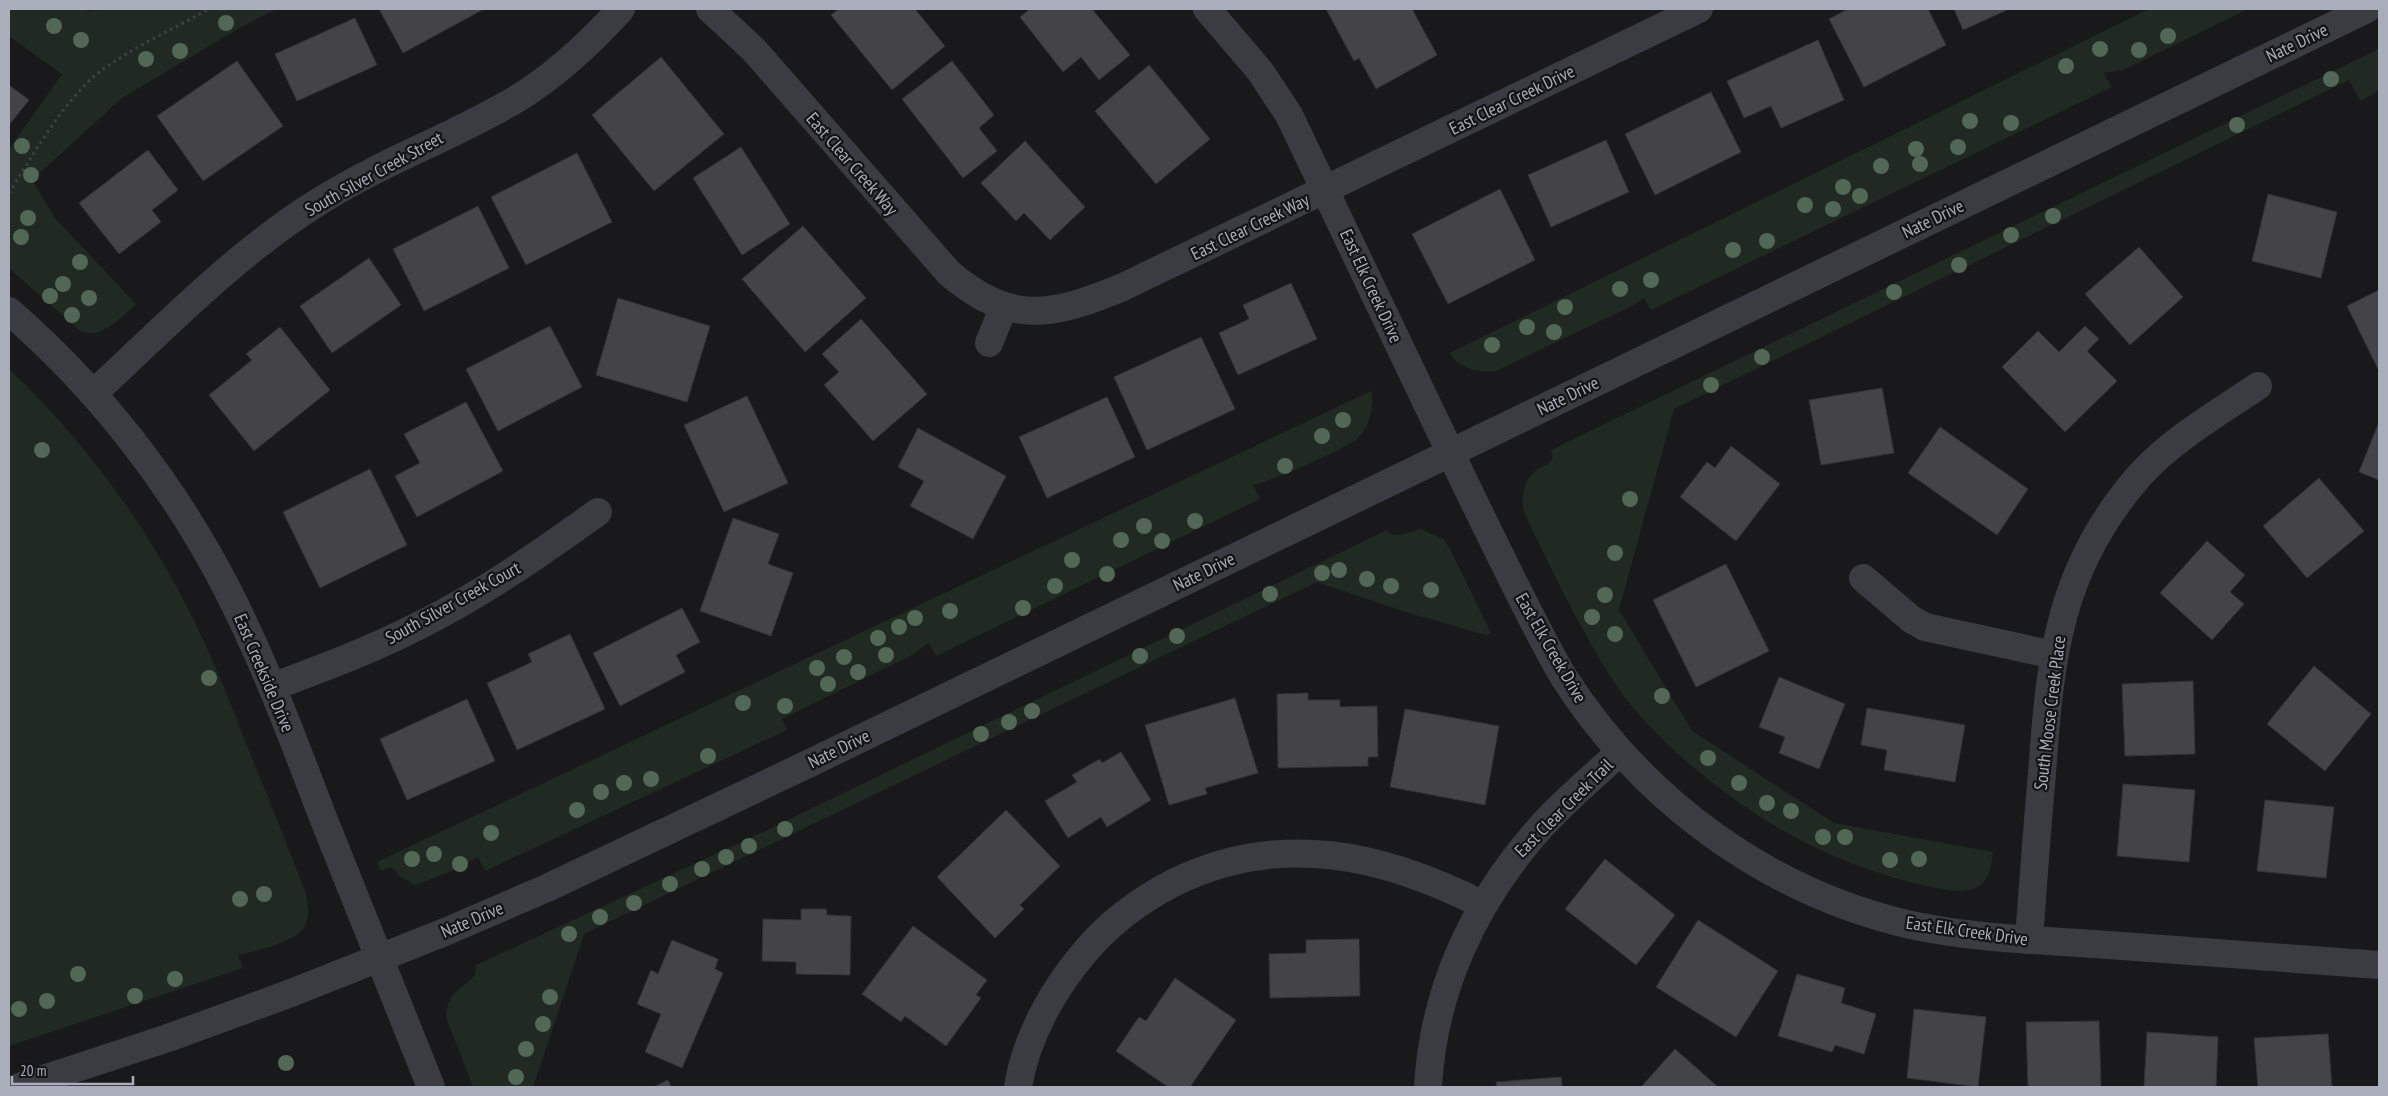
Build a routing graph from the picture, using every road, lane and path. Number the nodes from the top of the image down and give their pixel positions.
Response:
1 (209, 9) edge
2 (621, 9) edge
3 (710, 9) edge
4 (1207, 9) edge
5 (1698, 9) edge
6 (2368, 9) edge
7 (1670, 15) edge
8 (1325, 190) junction
9 (9, 193) edge
10 (1004, 306) junction
11 (9, 311) edge
12 (989, 343) dead end
13 (2258, 386) dead end
14 (93, 394) junction
15 (1450, 452) junction
16 (598, 512) dead end
17 (1863, 578) dead end
18 (2054, 655) junction
19 (272, 687) junction
20 (1620, 752) junction
21 (1482, 904) junction
22 (2029, 940) junction
23 (379, 959) junction
24 (2379, 965) edge
25 (19, 1087) edge
26 (431, 1087) edge
27 (1018, 1087) edge
28 (1428, 1087) edge

1 - 9 path
2 - 14 street, South Silver Creek Street
3 - 10 street, East Clear Creek Way
4 - 8 street, East Elk Creek Drive
5 - 7 street, East Clear Creek Drive
6 - 15 street, Nate Drive
7 - 8 street, East Clear Creek Drive
8 - 10 street, East Clear Creek Way
8 - 15 street, East Elk Creek Drive
10 - 12 street
11 - 14 street, East Creekside Drive
13 - 18 street, South Moose Creek Place
14 - 19 street, East Creekside Drive
15 - 20 street, East Elk Creek Drive
15 - 23 street, Nate Drive
16 - 19 street, South Silver Creek Court
17 - 18 street
18 - 22 street, South Moose Creek Place
19 - 23 street, East Creekside Drive
20 - 21 street, East Clear Creek Trail
20 - 22 street, East Elk Creek Drive
21 - 27 street
21 - 28 street, East Clear Creek Trail
22 - 24 street, East Elk Creek Drive
23 - 25 street, Nate Drive
23 - 26 street, East Creekside Drive

